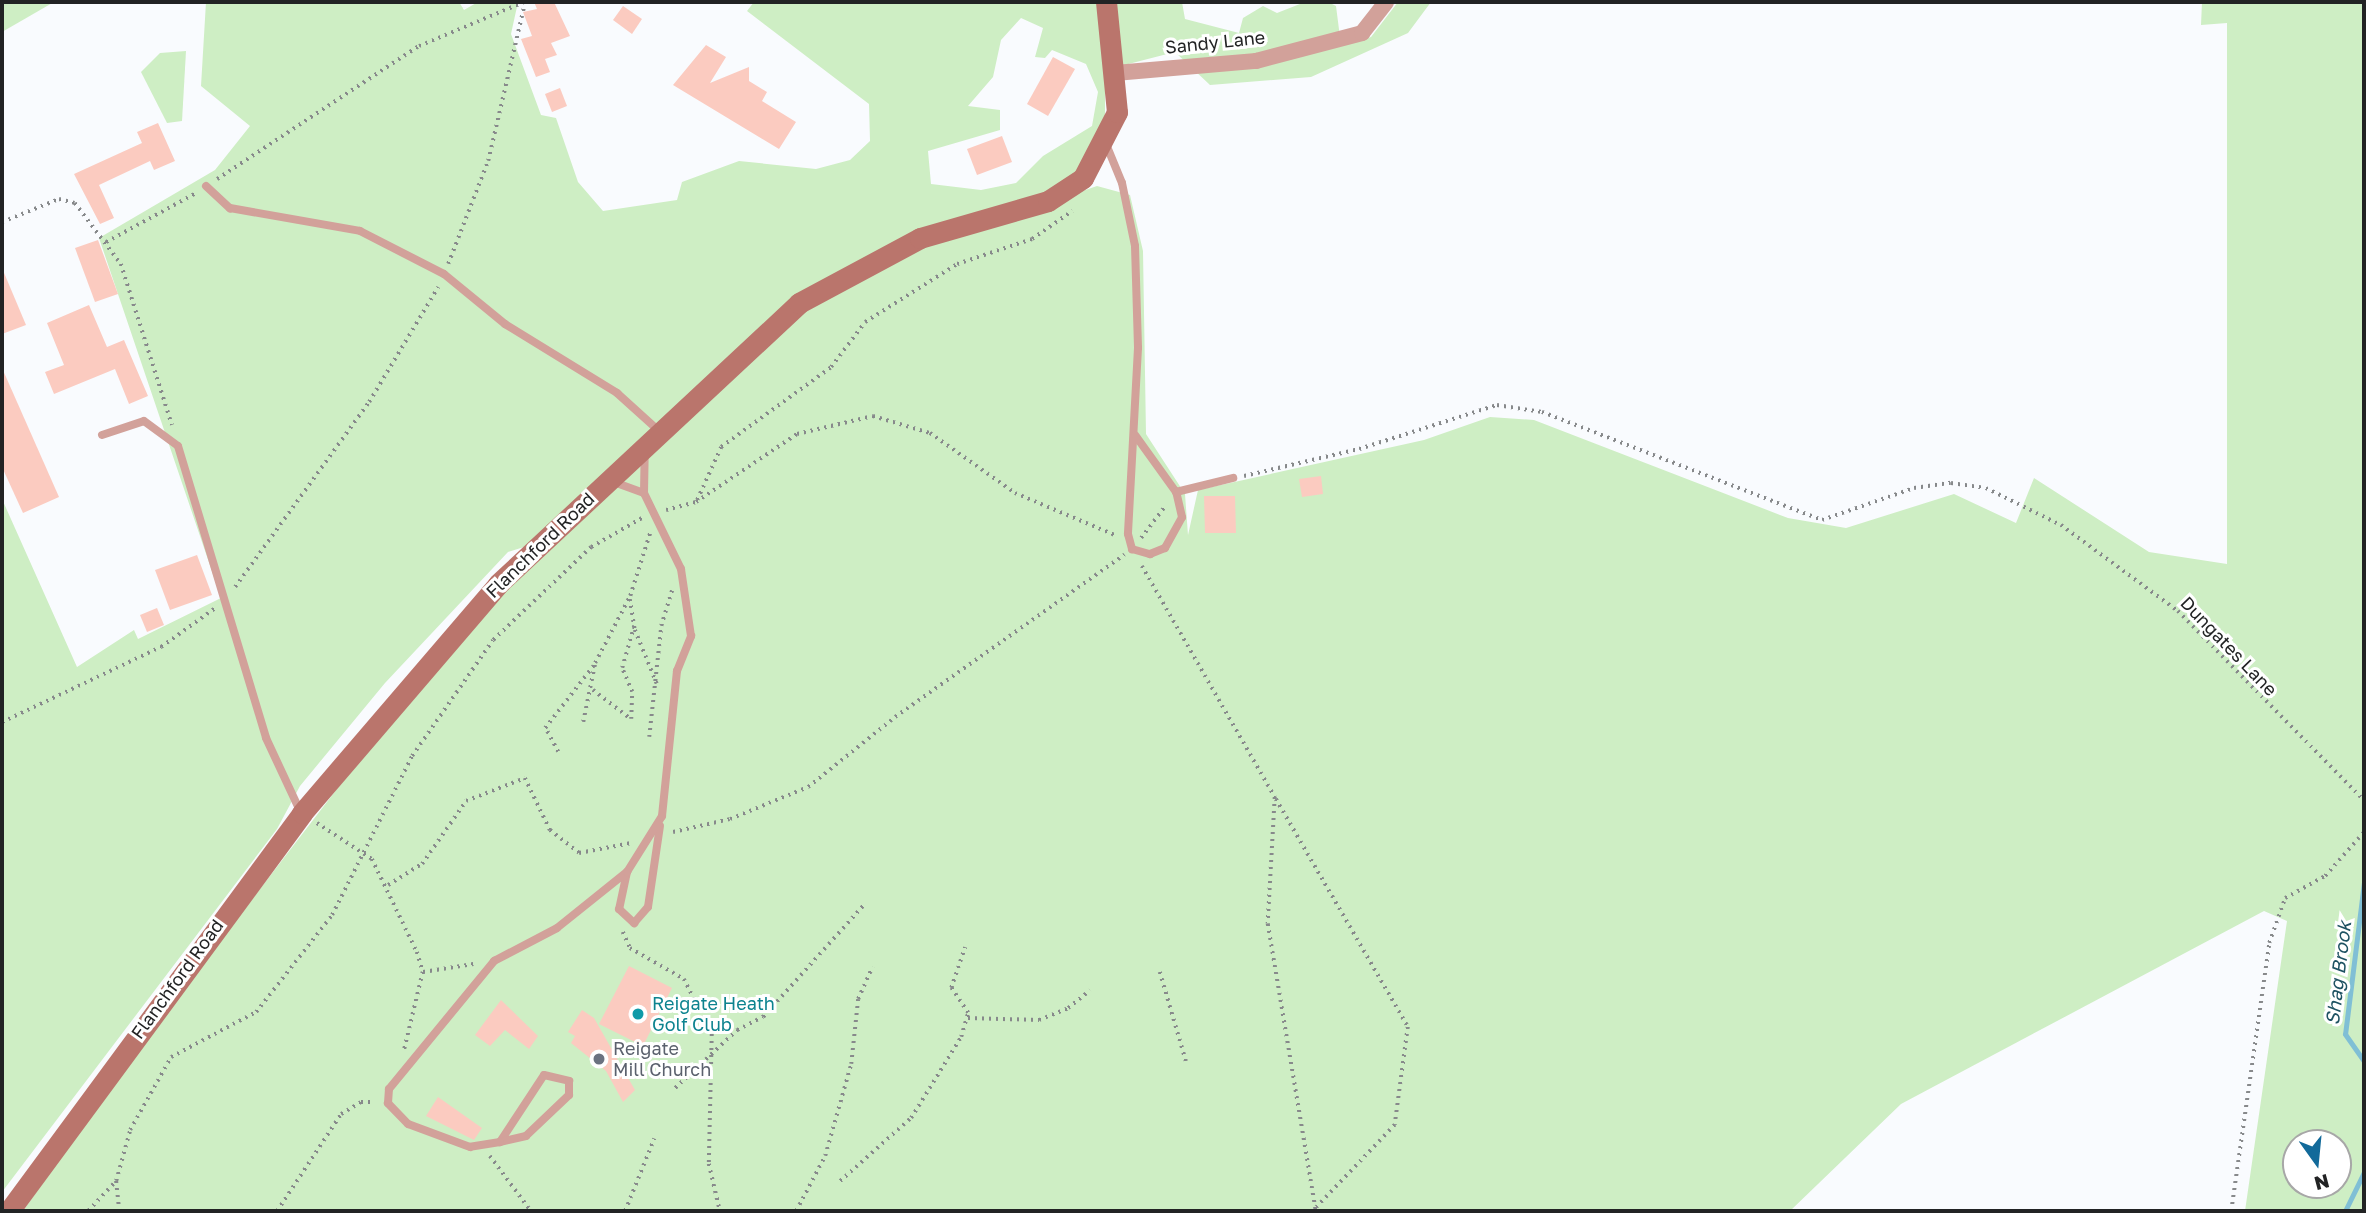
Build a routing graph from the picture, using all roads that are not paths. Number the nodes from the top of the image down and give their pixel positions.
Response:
1 (1106, 2) edge
2 (1386, 2) edge
3 (1115, 73) junction
4 (1106, 144) junction
5 (206, 186) road end
6 (102, 435) dead end
7 (1135, 435) junction
8 (652, 437) junction
9 (1233, 478) road end
10 (608, 480) junction
11 (1176, 492) junction
12 (644, 493) junction
13 (302, 813) junction
14 (655, 837) junction
15 (627, 872) junction
16 (500, 1142) junction
17 (9, 1211) edge

1 - 3 street, Flanchford Road
2 - 3 street, Sandy Lane
3 - 4 street, Flanchford Road
4 - 7 lane
4 - 8 street, Flanchford Road
5 - 8 lane
6 - 13 lane
7 - 11 lane
7 - 11 lane
8 - 10 street, Flanchford Road
8 - 12 lane
9 - 11 lane
10 - 12 lane
10 - 13 street, Flanchford Road
12 - 14 lane
13 - 17 street, Flanchford Road
14 - 15 lane
14 - 15 lane
15 - 16 lane
16 - 16 lane

